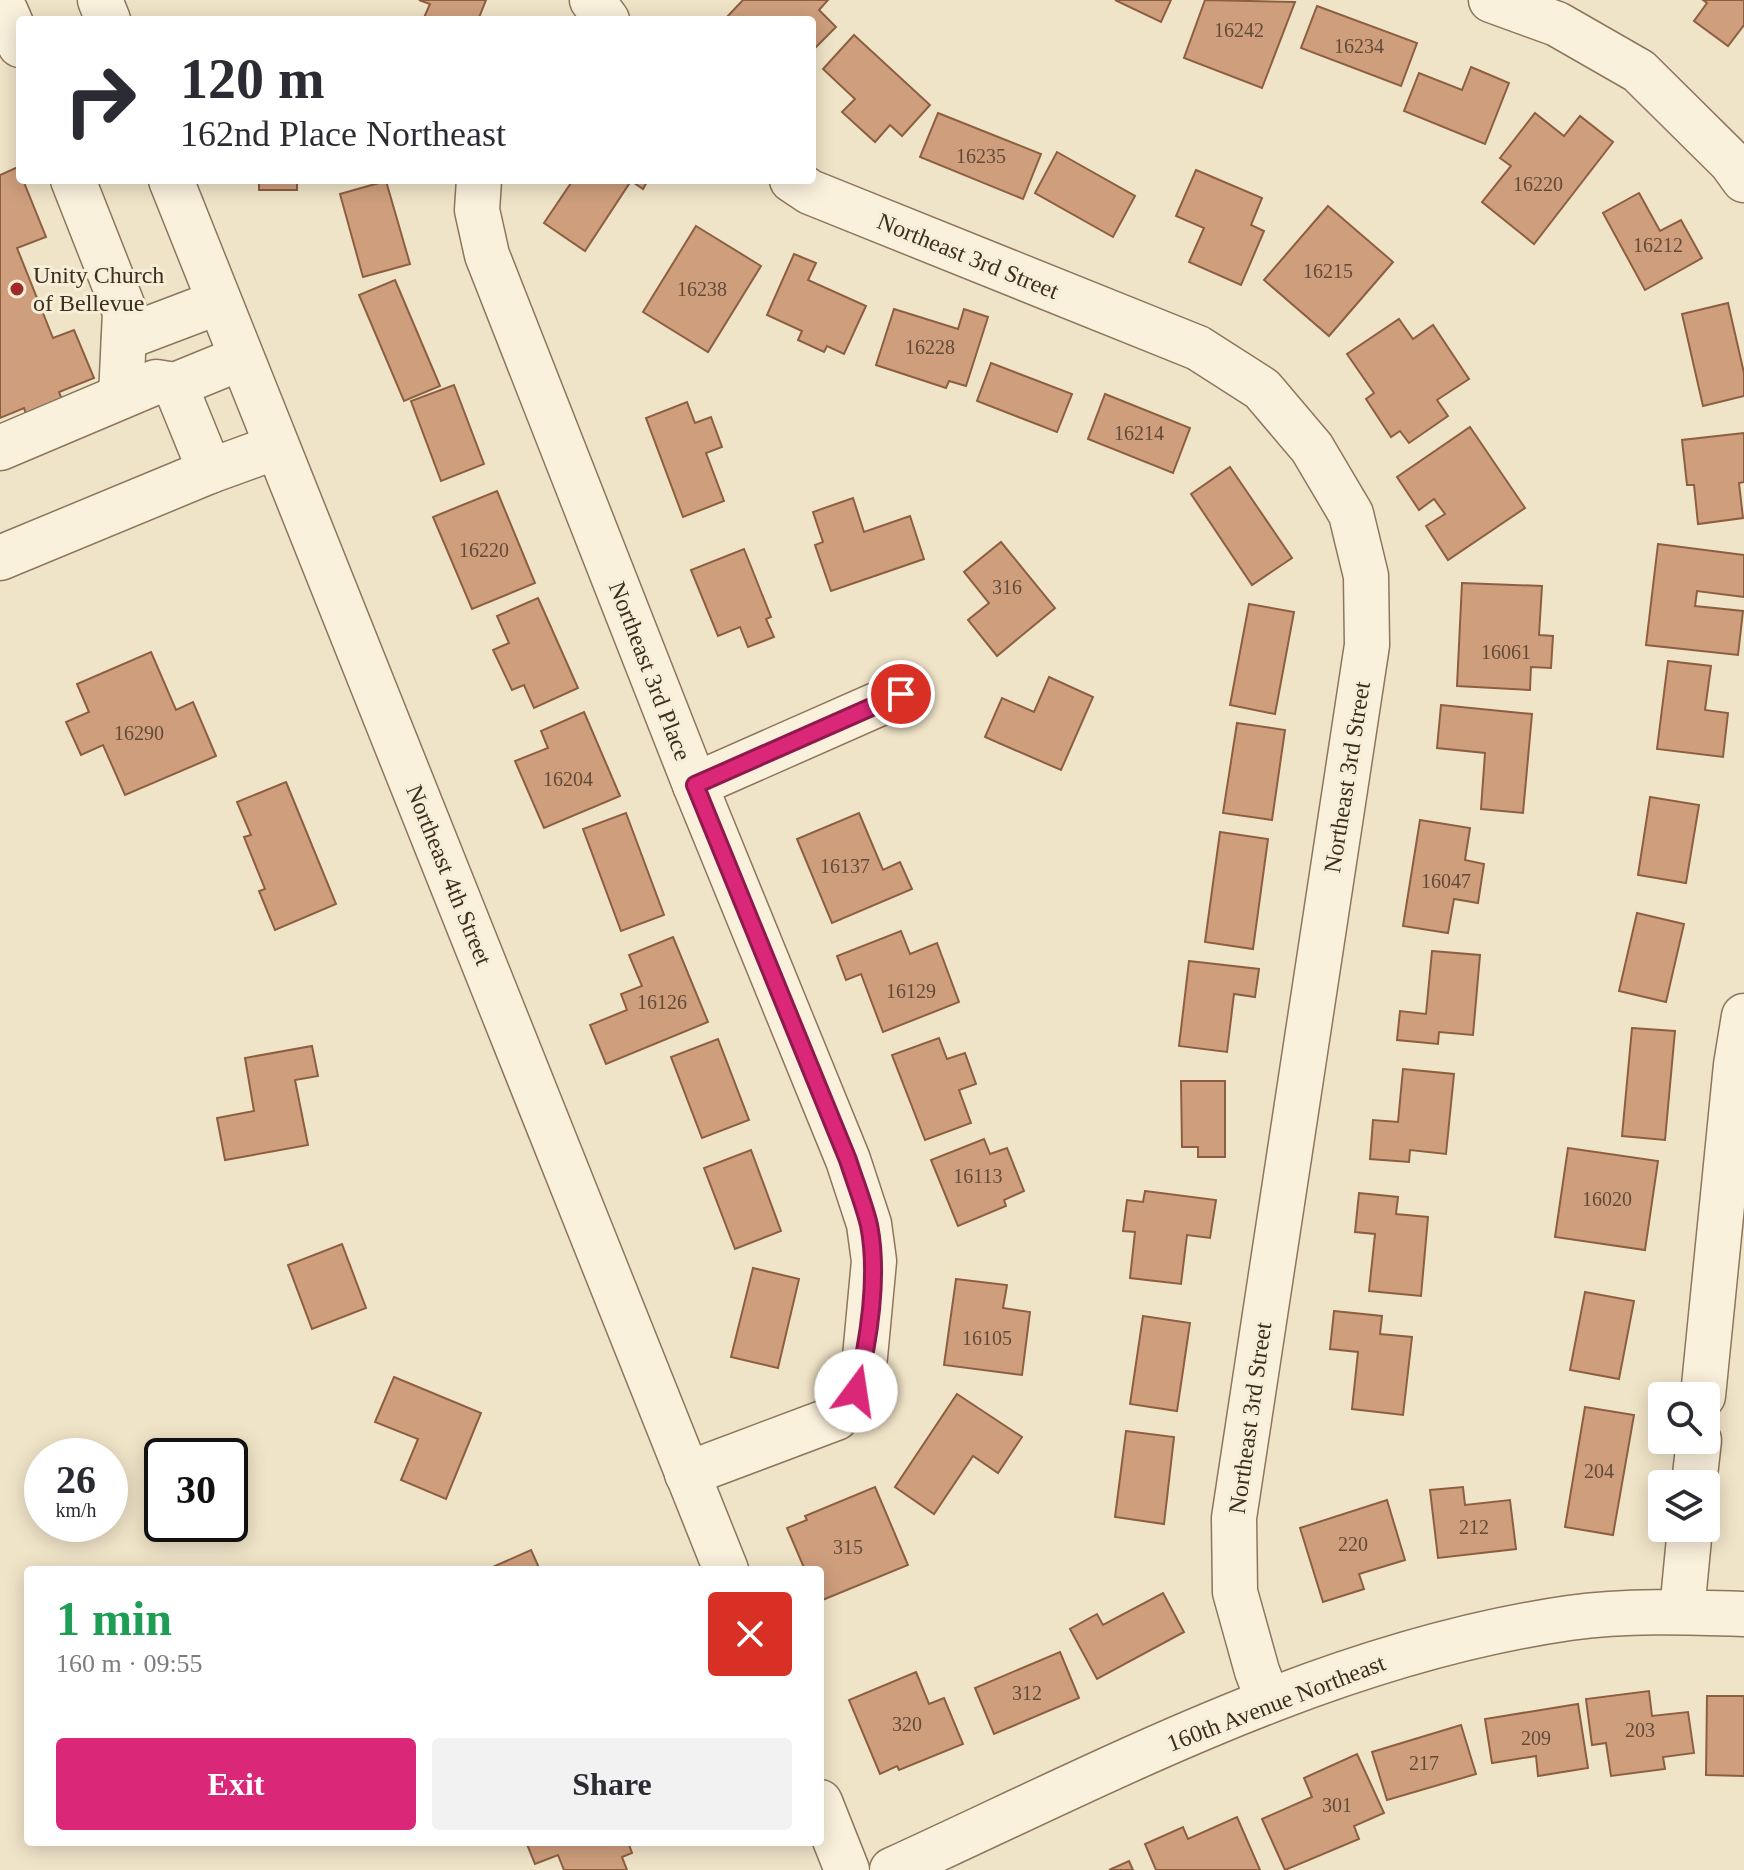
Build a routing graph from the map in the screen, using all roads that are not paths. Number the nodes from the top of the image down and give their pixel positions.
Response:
1 (1491, 0) edge
2 (0, 14) edge
3 (16, 36) edge
4 (1744, 180) edge
5 (75, 184) edge
6 (173, 184) edge
7 (479, 184) edge
8 (798, 184) edge
9 (219, 302) junction
10 (124, 338) junction
11 (241, 358) junction
12 (175, 385) junction
13 (121, 396) junction
14 (276, 447) junction
15 (0, 448) edge
16 (210, 471) junction
17 (0, 558) edge
18 (901, 694) dead end
19 (695, 785) junction
20 (1744, 1016) edge
21 (1704, 1382) edge
22 (687, 1474) junction
23 (1689, 1542) edge
24 (724, 1566) edge
25 (1682, 1611) junction
26 (1744, 1614) edge
27 (1268, 1700) junction
28 (824, 1812) edge
29 (847, 1870) edge
30 (892, 1870) edge

1 - 4 street
2 - 3 street
5 - 10 street
6 - 9 street, Northeast 4th Street
7 - 19 street, Northeast 3rd Place
8 - 27 street, Northeast 3rd Street
9 - 10 street
9 - 11 street, Northeast 4th Street
10 - 13 street
11 - 12 street
11 - 14 street, Northeast 4th Street
12 - 13 street
12 - 16 street
13 - 15 street
14 - 16 street
14 - 22 street, Northeast 4th Street
16 - 17 street
18 - 19 street
19 - 22 street, Northeast 3rd Place
20 - 21 street
22 - 24 street, Northeast 4th Street
23 - 25 street
25 - 26 street, 160th Avenue Northeast
25 - 27 street, 160th Avenue Northeast
27 - 30 street, 160th Avenue Northeast
28 - 29 street

